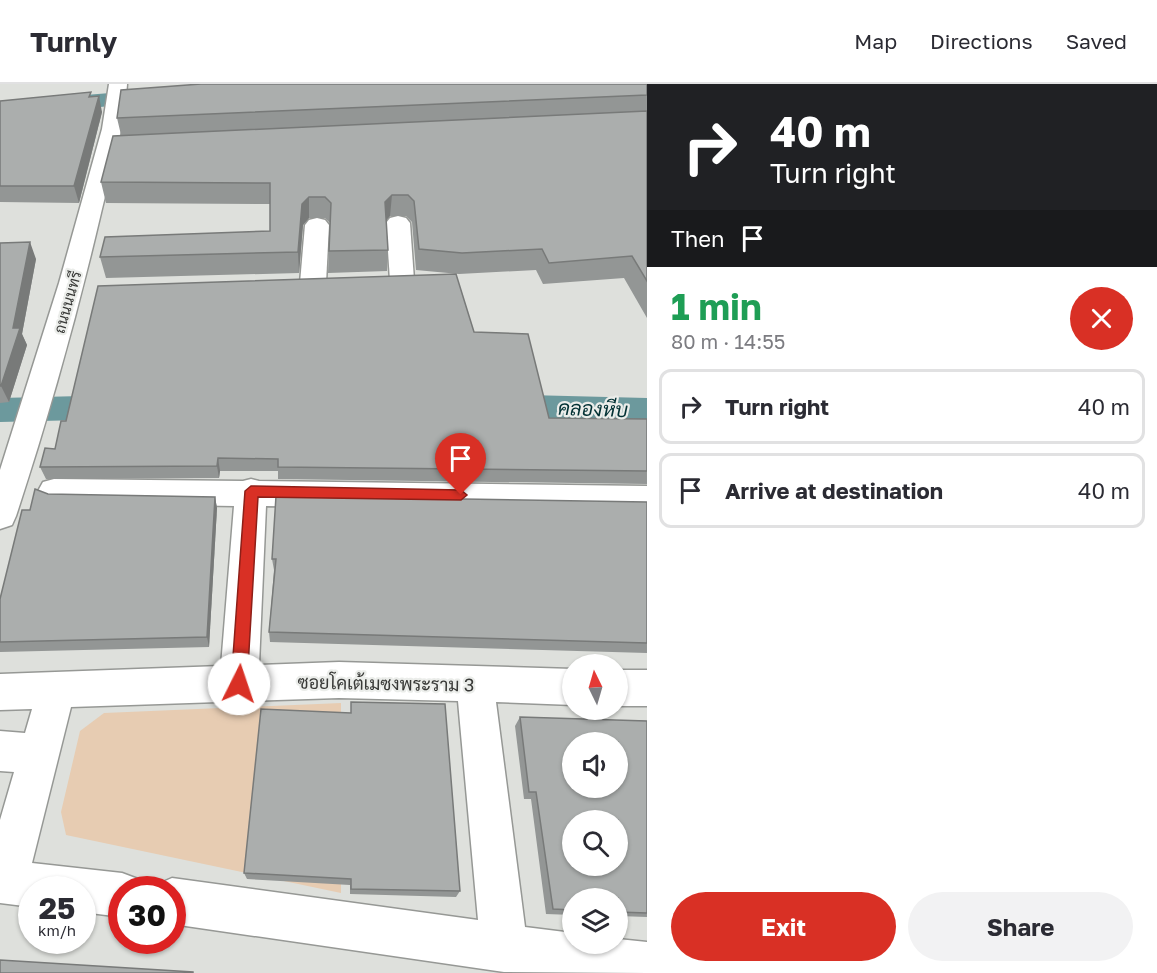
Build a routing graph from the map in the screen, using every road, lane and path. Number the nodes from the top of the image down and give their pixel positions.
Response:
1 (118, 94) edge
2 (132, 147) edge
3 (107, 148) junction
4 (398, 223) edge
5 (317, 225) edge
6 (402, 280) edge
7 (313, 283) edge
8 (25, 422) edge
9 (54, 491) dead end
10 (251, 491) junction
11 (647, 499) edge
12 (0, 516) edge
13 (239, 684) junction
14 (475, 684) junction
15 (562, 687) edge
16 (628, 688) edge
17 (647, 688) edge
18 (56, 690) junction
19 (0, 692) edge
20 (19, 753) edge
21 (11, 811) edge
22 (2, 881) edge
23 (18, 883) edge
24 (186, 903) edge
25 (504, 949) junction
26 (647, 966) edge

1 - 3 street, ถนนนนทรี
2 - 3 street
3 - 8 street, ถนนนนทรี
4 - 6 street
5 - 7 street
8 - 12 street, ถนนนนทรี
9 - 10 street
10 - 11 street
10 - 13 street
13 - 14 street, ซอยโคเต้เมซงพระราม 3
13 - 18 street, ซอยโคเต้เมซงพระราม 3
14 - 15 street, ซอยโคเต้เมซงพระราม 3
14 - 25 street
16 - 17 street
18 - 19 street, ซอยโคเต้เมซงพระราม 3
18 - 20 street
20 - 21 street
21 - 22 street
22 - 23 street
24 - 25 street
25 - 26 street

